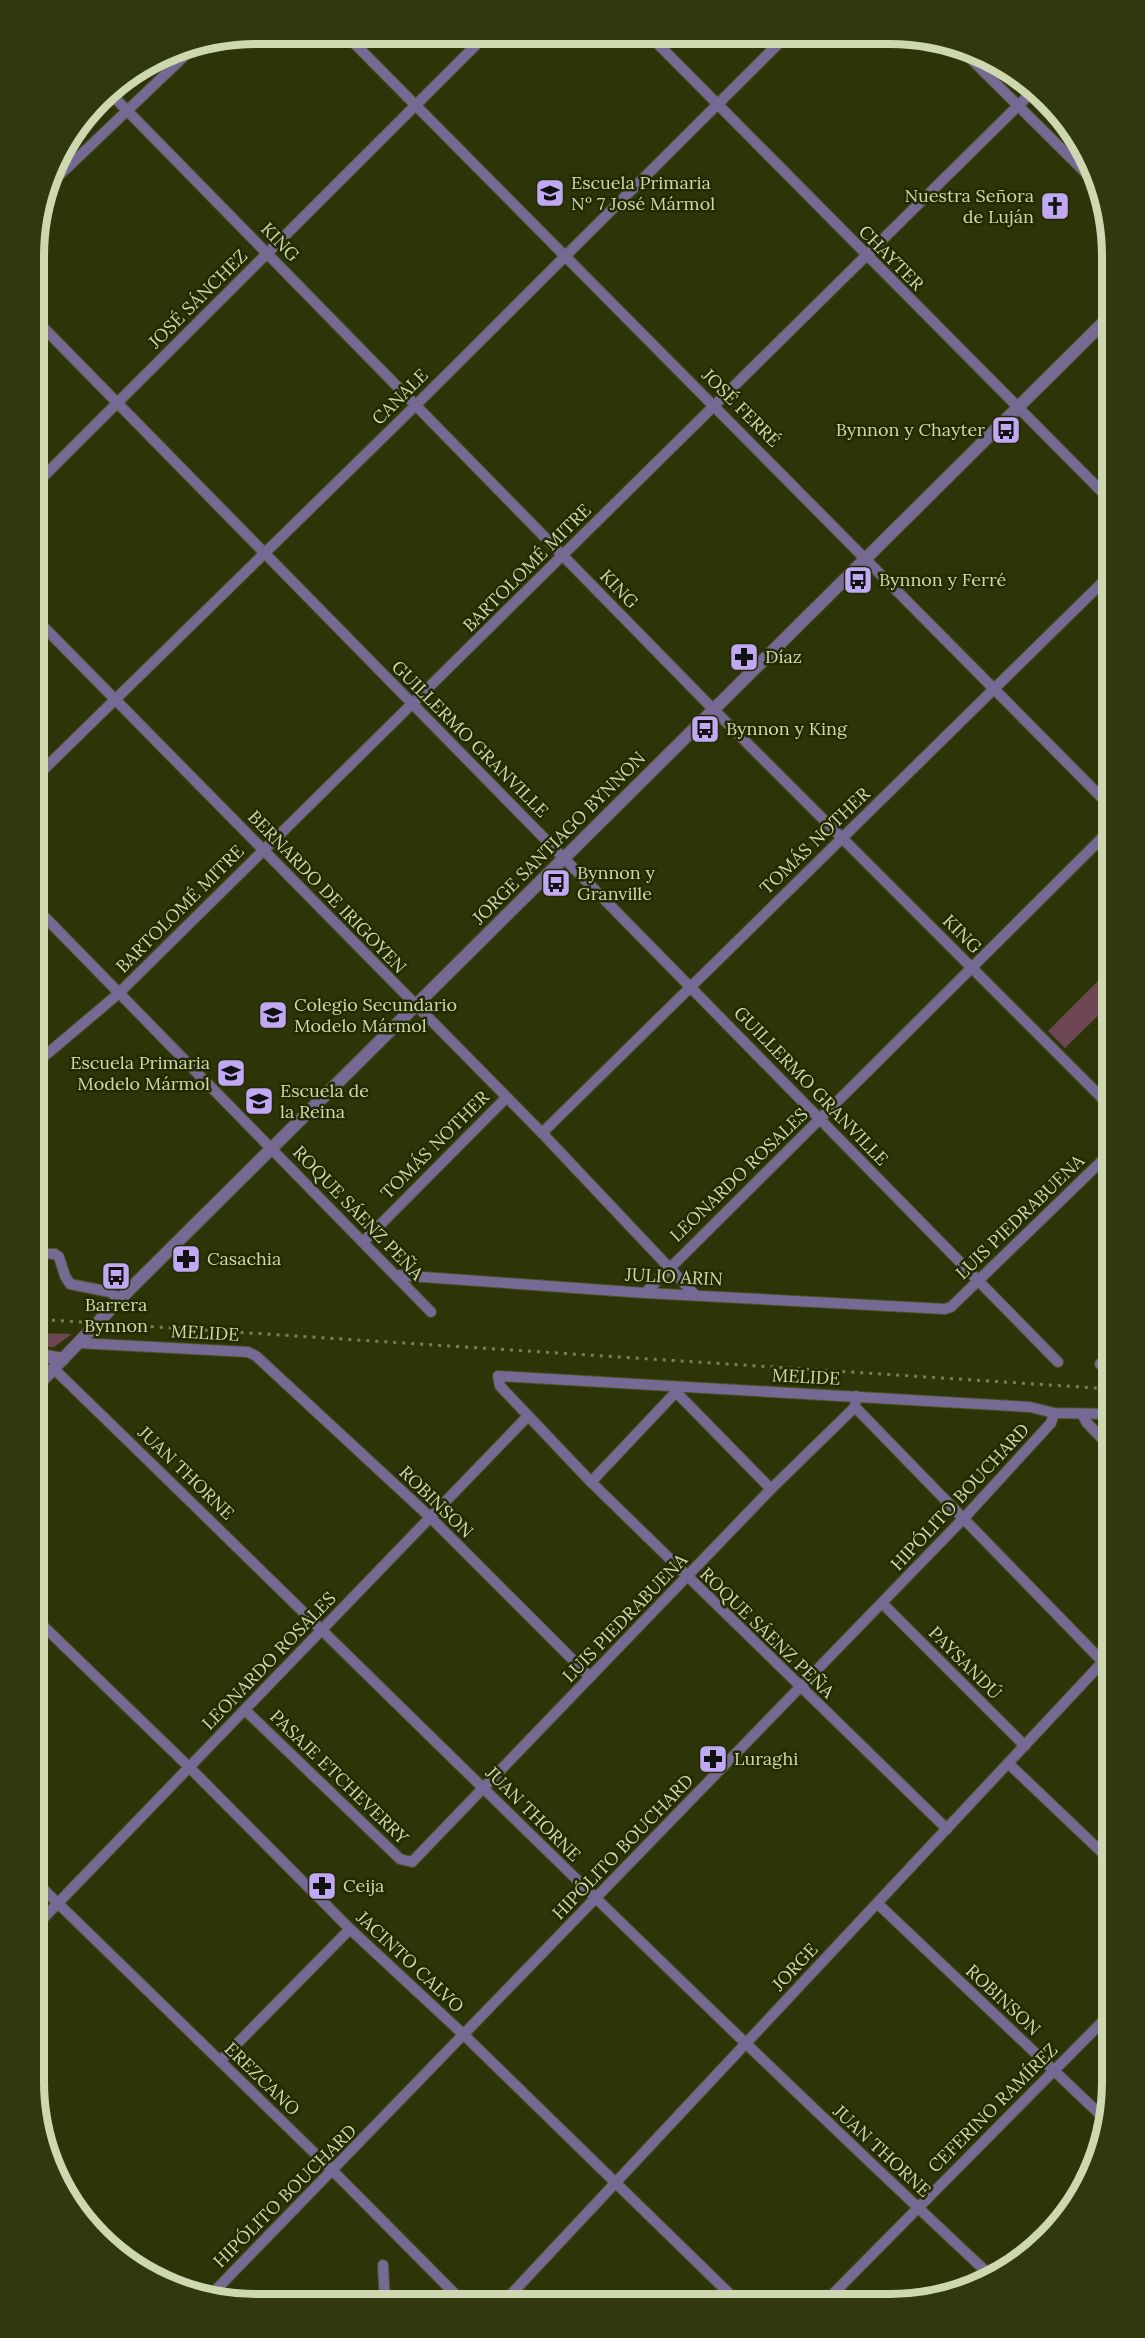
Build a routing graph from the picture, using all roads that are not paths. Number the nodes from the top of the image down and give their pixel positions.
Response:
1 (355, 44) edge
2 (477, 44) edge
3 (658, 44) edge
4 (778, 44) edge
5 (185, 56) edge
6 (973, 61) edge
7 (1028, 95) edge
8 (114, 97) edge
9 (417, 105) junction
10 (717, 105) junction
11 (1018, 105) junction
12 (128, 111) junction
13 (1084, 171) edge
14 (60, 175) edge
15 (267, 253) junction
16 (566, 254) junction
17 (866, 256) junction
18 (1102, 324) edge
19 (44, 328) edge
20 (118, 403) junction
21 (416, 405) junction
22 (715, 405) junction
23 (1017, 408) junction
24 (44, 476) edge
25 (1102, 492) edge
26 (264, 555) junction
27 (563, 556) junction
28 (866, 558) junction
29 (1102, 583) edge
30 (44, 626) edge
31 (996, 689) junction
32 (116, 700) junction
33 (412, 705) junction
34 (713, 709) junction
35 (44, 769) edge
36 (1102, 797) edge
37 (843, 837) junction
38 (1102, 838) edge
39 (263, 849) junction
40 (564, 858) junction
41 (44, 916) edge
42 (972, 966) junction
43 (690, 987) junction
44 (118, 994) junction
45 (416, 1006) junction
46 (44, 1057) edge
47 (1102, 1097) edge
48 (506, 1098) junction
49 (820, 1119) junction
50 (542, 1133) junction
51 (272, 1149) junction
52 (1102, 1161) edge
53 (363, 1242) junction
54 (44, 1253) edge
55 (669, 1267) junction
56 (395, 1275) junction
57 (978, 1281) junction
58 (645, 1293) junction
59 (695, 1295) junction
60 (120, 1299) junction
61 (951, 1307) joint
62 (431, 1312) dead end
63 (78, 1343) junction
64 (44, 1356) edge
65 (256, 1356) joint
66 (63, 1359) junction
67 (1058, 1362) dead end
68 (54, 1369) junction
69 (498, 1376) joint
70 (44, 1379) edge
71 (677, 1389) junction
72 (856, 1401) junction
73 (1054, 1413) junction
74 (1082, 1414) junction
75 (1101, 1414) edge
76 (528, 1416) junction
77 (1101, 1438) edge
78 (591, 1482) junction
79 (771, 1489) junction
80 (430, 1518) junction
81 (964, 1518) junction
82 (687, 1578) junction
83 (882, 1603) junction
84 (44, 1627) edge
85 (323, 1630) junction
86 (1101, 1660) edge
87 (1101, 1662) edge
88 (590, 1677) junction
89 (800, 1687) junction
90 (245, 1710) junction
91 (1025, 1746) junction
92 (1009, 1764) junction
93 (189, 1767) junction
94 (484, 1789) junction
95 (947, 1829) junction
96 (1101, 1852) edge
97 (412, 1862) joint
98 (44, 1890) edge
99 (595, 1899) junction
100 (58, 1903) junction
101 (878, 1904) junction
102 (44, 1918) edge
103 (350, 1929) junction
104 (1101, 2023) edge
105 (464, 2036) junction
106 (745, 2044) junction
107 (220, 2061) junction
108 (1054, 2071) junction
109 (1099, 2114) edge
110 (333, 2171) junction
111 (615, 2183) junction
112 (917, 2207) junction
113 (382, 2265) dead end
114 (986, 2271) edge
115 (216, 2290) edge
116 (384, 2294) edge
117 (455, 2294) edge
118 (511, 2294) edge
119 (730, 2294) edge
120 (833, 2294) edge

1 - 9 street, JOSÉ FERRÉ
2 - 9 street, JOSÉ SÁNCHEZ
3 - 10 street, CHAYTER
4 - 10 street, CANALE
5 - 12 street
6 - 11 street
7 - 11 street, BARTOLOMÉ MITRE
8 - 12 street, KING
9 - 15 street, JOSÉ SÁNCHEZ
9 - 16 street, JOSÉ FERRÉ
10 - 16 street, CANALE
10 - 17 street, CHAYTER
11 - 13 street
11 - 17 street, BARTOLOMÉ MITRE
12 - 14 street
12 - 15 street, KING
15 - 20 street, JOSÉ SÁNCHEZ
15 - 21 street, KING
16 - 21 street, CANALE
16 - 22 street, JOSÉ FERRÉ
17 - 22 street, BARTOLOMÉ MITRE
17 - 23 street, CHAYTER
18 - 23 street, JORGE SANTIAGO BYNNON
19 - 20 street, GUILLERMO GRANVILLE
20 - 24 street, JOSÉ SÁNCHEZ
20 - 26 street, GUILLERMO GRANVILLE
21 - 26 street, CANALE
21 - 27 street, KING
22 - 27 street, BARTOLOMÉ MITRE
22 - 28 street, JOSÉ FERRÉ
23 - 25 street, CHAYTER
23 - 28 street, JORGE SANTIAGO BYNNON
26 - 32 street, CANALE
26 - 33 street, GUILLERMO GRANVILLE
27 - 33 street, BARTOLOMÉ MITRE
27 - 34 street, KING
28 - 31 street, JOSÉ FERRÉ
28 - 34 street, JORGE SANTIAGO BYNNON
29 - 31 street, TOMÁS NOTHER
30 - 32 street, BERNARDO DE IRIGOYEN
31 - 36 street, JOSÉ FERRÉ
31 - 37 street, TOMÁS NOTHER
32 - 35 street, CANALE
32 - 39 street, BERNARDO DE IRIGOYEN
33 - 39 street, BARTOLOMÉ MITRE
33 - 40 street, GUILLERMO GRANVILLE
34 - 37 street, KING
34 - 40 street, JORGE SANTIAGO BYNNON
37 - 42 street, KING
37 - 43 street, TOMÁS NOTHER
38 - 42 street, LEONARDO ROSALES
39 - 44 street, BARTOLOMÉ MITRE
39 - 45 street, BERNARDO DE IRIGOYEN
40 - 43 street, GUILLERMO GRANVILLE
40 - 45 street, JORGE SANTIAGO BYNNON
41 - 44 street, ROQUE SÁENZ PEÑA
42 - 47 street, KING
42 - 49 street, LEONARDO ROSALES
43 - 49 street, GUILLERMO GRANVILLE
43 - 50 street, TOMÁS NOTHER
44 - 46 street, BARTOLOMÉ MITRE
44 - 51 street, ROQUE SÁENZ PEÑA
45 - 48 street, BERNARDO DE IRIGOYEN
45 - 51 street, JORGE SANTIAGO BYNNON
48 - 50 street, BERNARDO DE IRIGOYEN
48 - 53 street, TOMÁS NOTHER
49 - 55 street, LEONARDO ROSALES
49 - 57 street, GUILLERMO GRANVILLE
50 - 55 street, BERNARDO DE IRIGOYEN
51 - 53 street, ROQUE SÁENZ PEÑA
51 - 60 street, JORGE SANTIAGO BYNNON
52 - 57 street, LUIS PIEDRABUENA
53 - 56 street, ROQUE SÁENZ PEÑA
54 - 60 street
55 - 58 street, LEONARDO ROSALES
55 - 59 street, BERNARDO DE IRIGOYEN
56 - 58 street, JULIO ARIN
56 - 62 street, ROQUE SÁENZ PEÑA
57 - 61 street, LUIS PIEDRABUENA
57 - 67 street, GUILLERMO GRANVILLE
58 - 59 street, JULIO ARIN
59 - 61 street, JULIO ARIN
60 - 63 street, JORGE SANTIAGO BYNNON
63 - 65 street, MELIDE
63 - 66 street, JORGE SANTIAGO BYNNON
64 - 66 street
65 - 80 street, ROBINSON
66 - 68 street, JORGE SANTIAGO BYNNON
68 - 70 street, JORGE SANTIAGO BYNNON
68 - 85 street, JUAN THORNE
69 - 71 street, MELIDE
69 - 76 street, ROQUE SÁENZ PEÑA
71 - 72 street, MELIDE
71 - 78 street
71 - 79 street
72 - 73 street, MELIDE
72 - 79 street, LUIS PIEDRABUENA
72 - 81 street
73 - 74 street, MELIDE
73 - 81 street, HIPÓLITO BOUCHARD
74 - 75 street, MELIDE
74 - 77 street
76 - 78 street, ROQUE SÁENZ PEÑA
76 - 80 street, LEONARDO ROSALES
78 - 82 street, ROQUE SÁENZ PEÑA
79 - 82 street, LUIS PIEDRABUENA
80 - 85 street, LEONARDO ROSALES
80 - 88 street, ROBINSON
81 - 83 street, HIPÓLITO BOUCHARD
81 - 86 street
82 - 88 street, LUIS PIEDRABUENA
82 - 89 street, ROQUE SÁENZ PEÑA
83 - 89 street, HIPÓLITO BOUCHARD
83 - 91 street, PAYSANDÚ
84 - 93 street, JACINTO CALVO
85 - 90 street, LEONARDO ROSALES
85 - 94 street, JUAN THORNE
87 - 91 street, JORGE
88 - 94 street, LUIS PIEDRABUENA
89 - 95 street, ROQUE SÁENZ PEÑA
89 - 99 street, HIPÓLITO BOUCHARD
90 - 93 street, LEONARDO ROSALES
90 - 97 street, PASAJE ETCHEVERRY
91 - 92 street, JORGE
92 - 95 street, JORGE
92 - 96 street
93 - 100 street, LEONARDO ROSALES
93 - 103 street, JACINTO CALVO
94 - 97 street, LUIS PIEDRABUENA
94 - 99 street, JUAN THORNE
95 - 101 street, JORGE
98 - 100 street, EREZCANO
99 - 105 street, HIPÓLITO BOUCHARD
99 - 106 street, JUAN THORNE
100 - 102 street, LEONARDO ROSALES
100 - 107 street, EREZCANO
101 - 106 street, JORGE
101 - 108 street, ROBINSON
103 - 105 street, JACINTO CALVO
103 - 107 street
104 - 108 street, CEFERINO RAMÍREZ
105 - 110 street, HIPÓLITO BOUCHARD
105 - 111 street, JACINTO CALVO
106 - 111 street, JORGE
106 - 112 street, JUAN THORNE
107 - 110 street, EREZCANO
108 - 109 street, ROBINSON
108 - 112 street, CEFERINO RAMÍREZ
110 - 115 street, HIPÓLITO BOUCHARD
110 - 117 street, EREZCANO
111 - 118 street, JORGE
111 - 119 street, JACINTO CALVO
112 - 114 street, JUAN THORNE
112 - 120 street, CEFERINO RAMÍREZ
113 - 116 street

